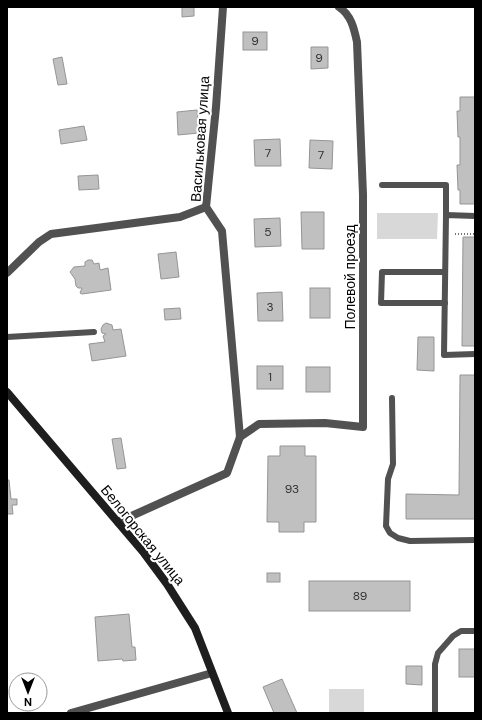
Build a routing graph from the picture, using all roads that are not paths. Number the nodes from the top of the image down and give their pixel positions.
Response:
1 (223, 7) edge
2 (339, 7) edge
3 (382, 185) dead end
4 (206, 207) junction
5 (446, 215) junction
6 (475, 216) edge
7 (445, 272) junction
8 (7, 273) edge
9 (444, 303) junction
10 (94, 332) dead end
11 (7, 337) edge
12 (475, 354) edge
13 (7, 392) edge
14 (392, 398) dead end
15 (240, 437) junction
16 (118, 522) junction
17 (475, 540) edge
18 (475, 631) edge
19 (212, 673) junction
20 (71, 713) edge
21 (228, 713) edge
22 (435, 713) edge

1 - 4 street, Васильковая улица
2 - 15 street, Полевой проезд
3 - 5 lane
4 - 8 street
4 - 15 street, Васильковая улица
5 - 6 lane
5 - 7 lane
7 - 9 lane
7 - 9 lane
9 - 12 lane
10 - 11 lane
13 - 16 street, Белогорская улица
14 - 17 lane
15 - 16 street
16 - 19 street, Белогорская улица
18 - 22 lane
19 - 20 street
19 - 21 street, Белогорская улица

